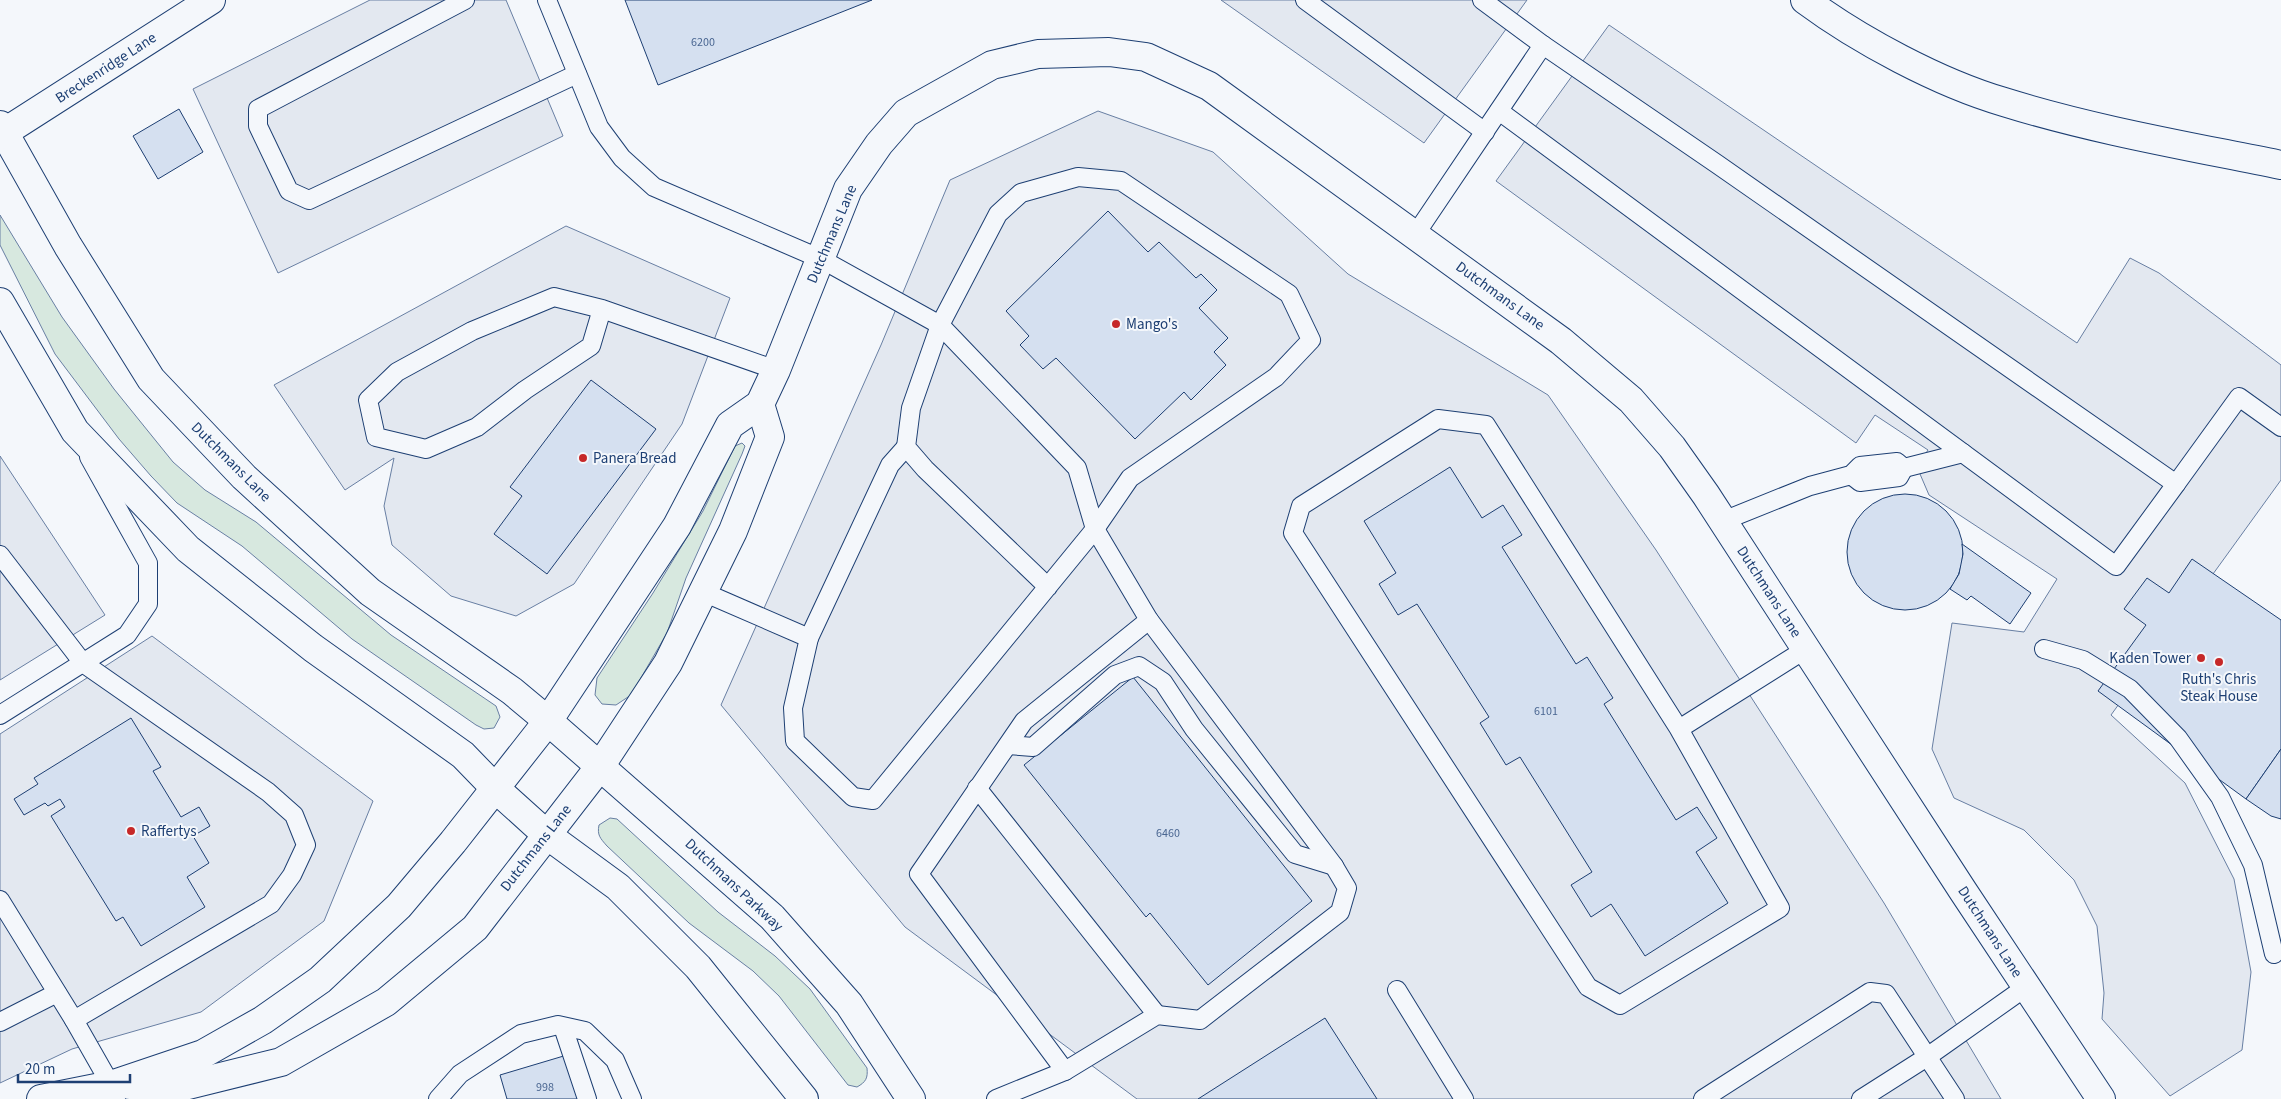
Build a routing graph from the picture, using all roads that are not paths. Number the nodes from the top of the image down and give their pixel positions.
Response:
1 (211, 0) edge
2 (466, 0) edge
3 (547, 0) edge
4 (1305, 0) edge
5 (1482, 0) edge
6 (1805, 0) edge
7 (1543, 45) junction
8 (577, 74) junction
9 (1499, 110) junction
10 (1, 131) edge
11 (1485, 132) junction
12 (2281, 165) edge
13 (1415, 235) junction
14 (822, 259) junction
15 (0, 302) edge
16 (602, 308) junction
17 (940, 325) junction
18 (776, 370) junction
19 (760, 404) junction
20 (2281, 427) edge
21 (75, 431) junction
22 (906, 447) junction
23 (1963, 453) junction
24 (2176, 484) junction
25 (1723, 521) junction
26 (1095, 529) junction
27 (0, 555) edge
28 (1048, 587) junction
29 (703, 592) junction
30 (1149, 620) junction
31 (809, 638) junction
32 (1806, 649) junction
33 (2044, 649) dead end
34 (83, 663) junction
35 (0, 715) edge
36 (548, 720) junction
37 (1679, 729) junction
38 (1008, 745) junction
39 (601, 765) junction
40 (495, 788) junction
41 (977, 788) junction
42 (547, 835) junction
43 (1334, 866) junction
44 (0, 900) edge
45 (2274, 954) dead end
46 (2026, 987) junction
47 (1397, 990) dead end
48 (57, 992) junction
49 (1157, 1015) junction
50 (74, 1020) junction
51 (0, 1022) edge
52 (563, 1027) junction
53 (1928, 1057) junction
54 (1064, 1071) junction
55 (114, 1092) edge
56 (41, 1099) edge
57 (438, 1099) edge
58 (587, 1099) edge
59 (632, 1099) edge
60 (804, 1099) edge
61 (912, 1099) edge
62 (996, 1099) edge
63 (1464, 1099) edge
64 (1703, 1099) edge
65 (1861, 1099) edge
66 (1955, 1099) edge
67 (2101, 1099) edge

1 - 10 main road, Breckenridge Lane
2 - 8 lane
3 - 8 lane
4 - 11 lane
5 - 7 lane
6 - 12 main road
7 - 9 lane
7 - 24 lane
8 - 14 lane
9 - 11 lane
9 - 23 lane
10 - 36 main road, Dutchmans Lane
11 - 13 lane
13 - 14 main road, Dutchmans Lane
13 - 25 main road, Dutchmans Lane
14 - 17 lane
14 - 18 main road, Dutchmans Lane
15 - 21 main road
16 - 16 lane
16 - 18 lane
17 - 22 lane
17 - 26 lane
17 - 26 lane
18 - 19 main road, Dutchmans Lane
19 - 29 main road, Dutchmans Lane
19 - 36 main road, Dutchmans Lane
20 - 24 lane
21 - 34 lane
21 - 40 main road
22 - 28 lane
22 - 31 lane
23 - 24 lane
23 - 25 lane
25 - 32 main road, Dutchmans Lane
26 - 28 lane
26 - 30 lane
27 - 34 lane
28 - 31 lane
29 - 31 lane
29 - 39 main road, Dutchmans Lane
30 - 38 lane
30 - 43 lane
32 - 37 lane
32 - 46 main road, Dutchmans Lane
33 - 45 lane
34 - 35 lane
34 - 50 lane
36 - 39 main road, Dutchmans Parkway
36 - 40 main road, Dutchmans Lane
37 - 37 lane
38 - 41 lane
38 - 43 lane
39 - 42 main road, Dutchmans Lane
39 - 61 main road, Dutchmans Parkway
40 - 42 main road
40 - 55 main road, Dutchmans Lane
41 - 49 lane
41 - 54 lane
42 - 55 main road, Dutchmans Lane
42 - 60 main road
43 - 49 lane
44 - 48 lane
46 - 53 lane
46 - 67 main road, Dutchmans Lane
47 - 63 lane
48 - 50 lane
48 - 51 lane
49 - 54 lane
50 - 55 lane
52 - 57 lane
52 - 58 lane
52 - 59 lane
53 - 64 lane
53 - 65 lane
53 - 66 lane
54 - 62 lane
55 - 56 main road, Dutchmans Lane

